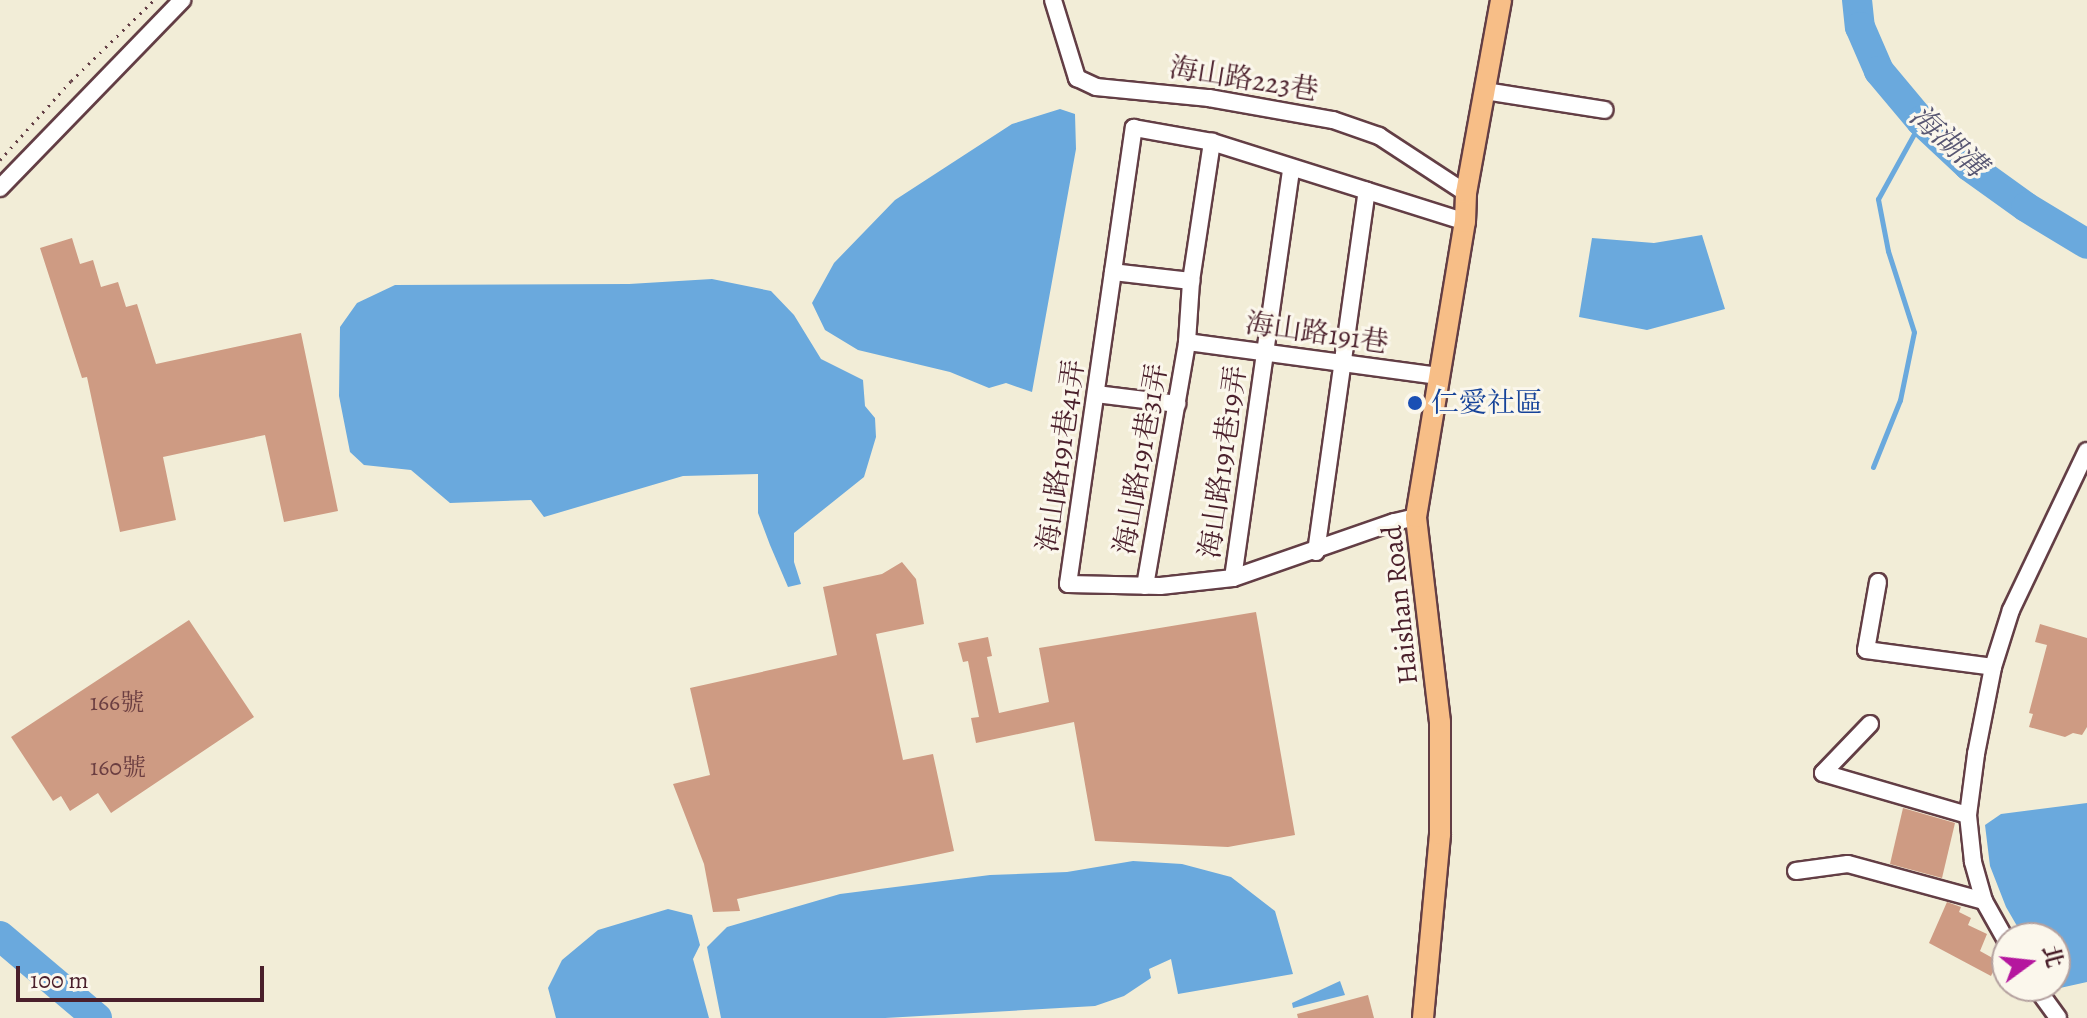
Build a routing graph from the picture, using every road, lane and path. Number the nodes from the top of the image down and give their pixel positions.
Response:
1 (154, 0) edge
2 (182, 0) edge
3 (1053, 0) edge
4 (1501, 0) edge
5 (1485, 91) junction
6 (1605, 110) dead end
7 (1212, 142) junction
8 (0, 160) edge
9 (1291, 168) junction
10 (0, 188) edge
11 (1367, 191) junction
12 (1466, 193) junction
13 (1465, 222) junction
14 (1113, 272) junction
15 (1191, 281) junction
16 (1187, 342) junction
17 (1264, 352) junction
18 (1343, 362) junction
19 (1440, 376) junction
20 (1096, 394) junction
21 (1177, 404) junction
22 (2087, 451) edge
23 (1416, 517) junction
24 (1316, 552) junction
25 (1233, 578) junction
26 (1878, 582) dead end
27 (1145, 586) junction
28 (1993, 667) junction
29 (1870, 724) dead end
30 (1968, 815) junction
31 (1796, 871) dead end
32 (1984, 901) junction
33 (1996, 922) edge
34 (1423, 1018) edge

1 - 8 path
2 - 10 street
3 - 12 street, 海山路223巷
4 - 5 main road, Haishan Road
5 - 6 street
5 - 12 main road, Haishan Road
7 - 9 street
7 - 14 street, 海山路191巷41弄
7 - 15 street, 海山路191巷31弄
9 - 11 street
9 - 17 street, 海山路191巷19弄
11 - 13 street
11 - 18 street
12 - 13 main road, Haishan Road
13 - 19 main road, Haishan Road
14 - 15 street
14 - 20 street, 海山路191巷41弄
15 - 16 street, 海山路191巷31弄
16 - 17 street, 海山路191巷
16 - 21 street, 海山路191巷31弄
17 - 18 street, 海山路191巷
17 - 25 street, 海山路191巷19弄
18 - 19 street, 海山路191巷
18 - 24 street
19 - 23 main road, Haishan Road
20 - 21 street
20 - 27 street, 海山路191巷41弄
21 - 27 street, 海山路191巷31弄
22 - 28 street
23 - 24 street
23 - 34 main road, Haishan Road
24 - 25 street
25 - 27 street
26 - 28 street
28 - 30 street
29 - 30 street
30 - 32 street
31 - 32 street
32 - 33 street

